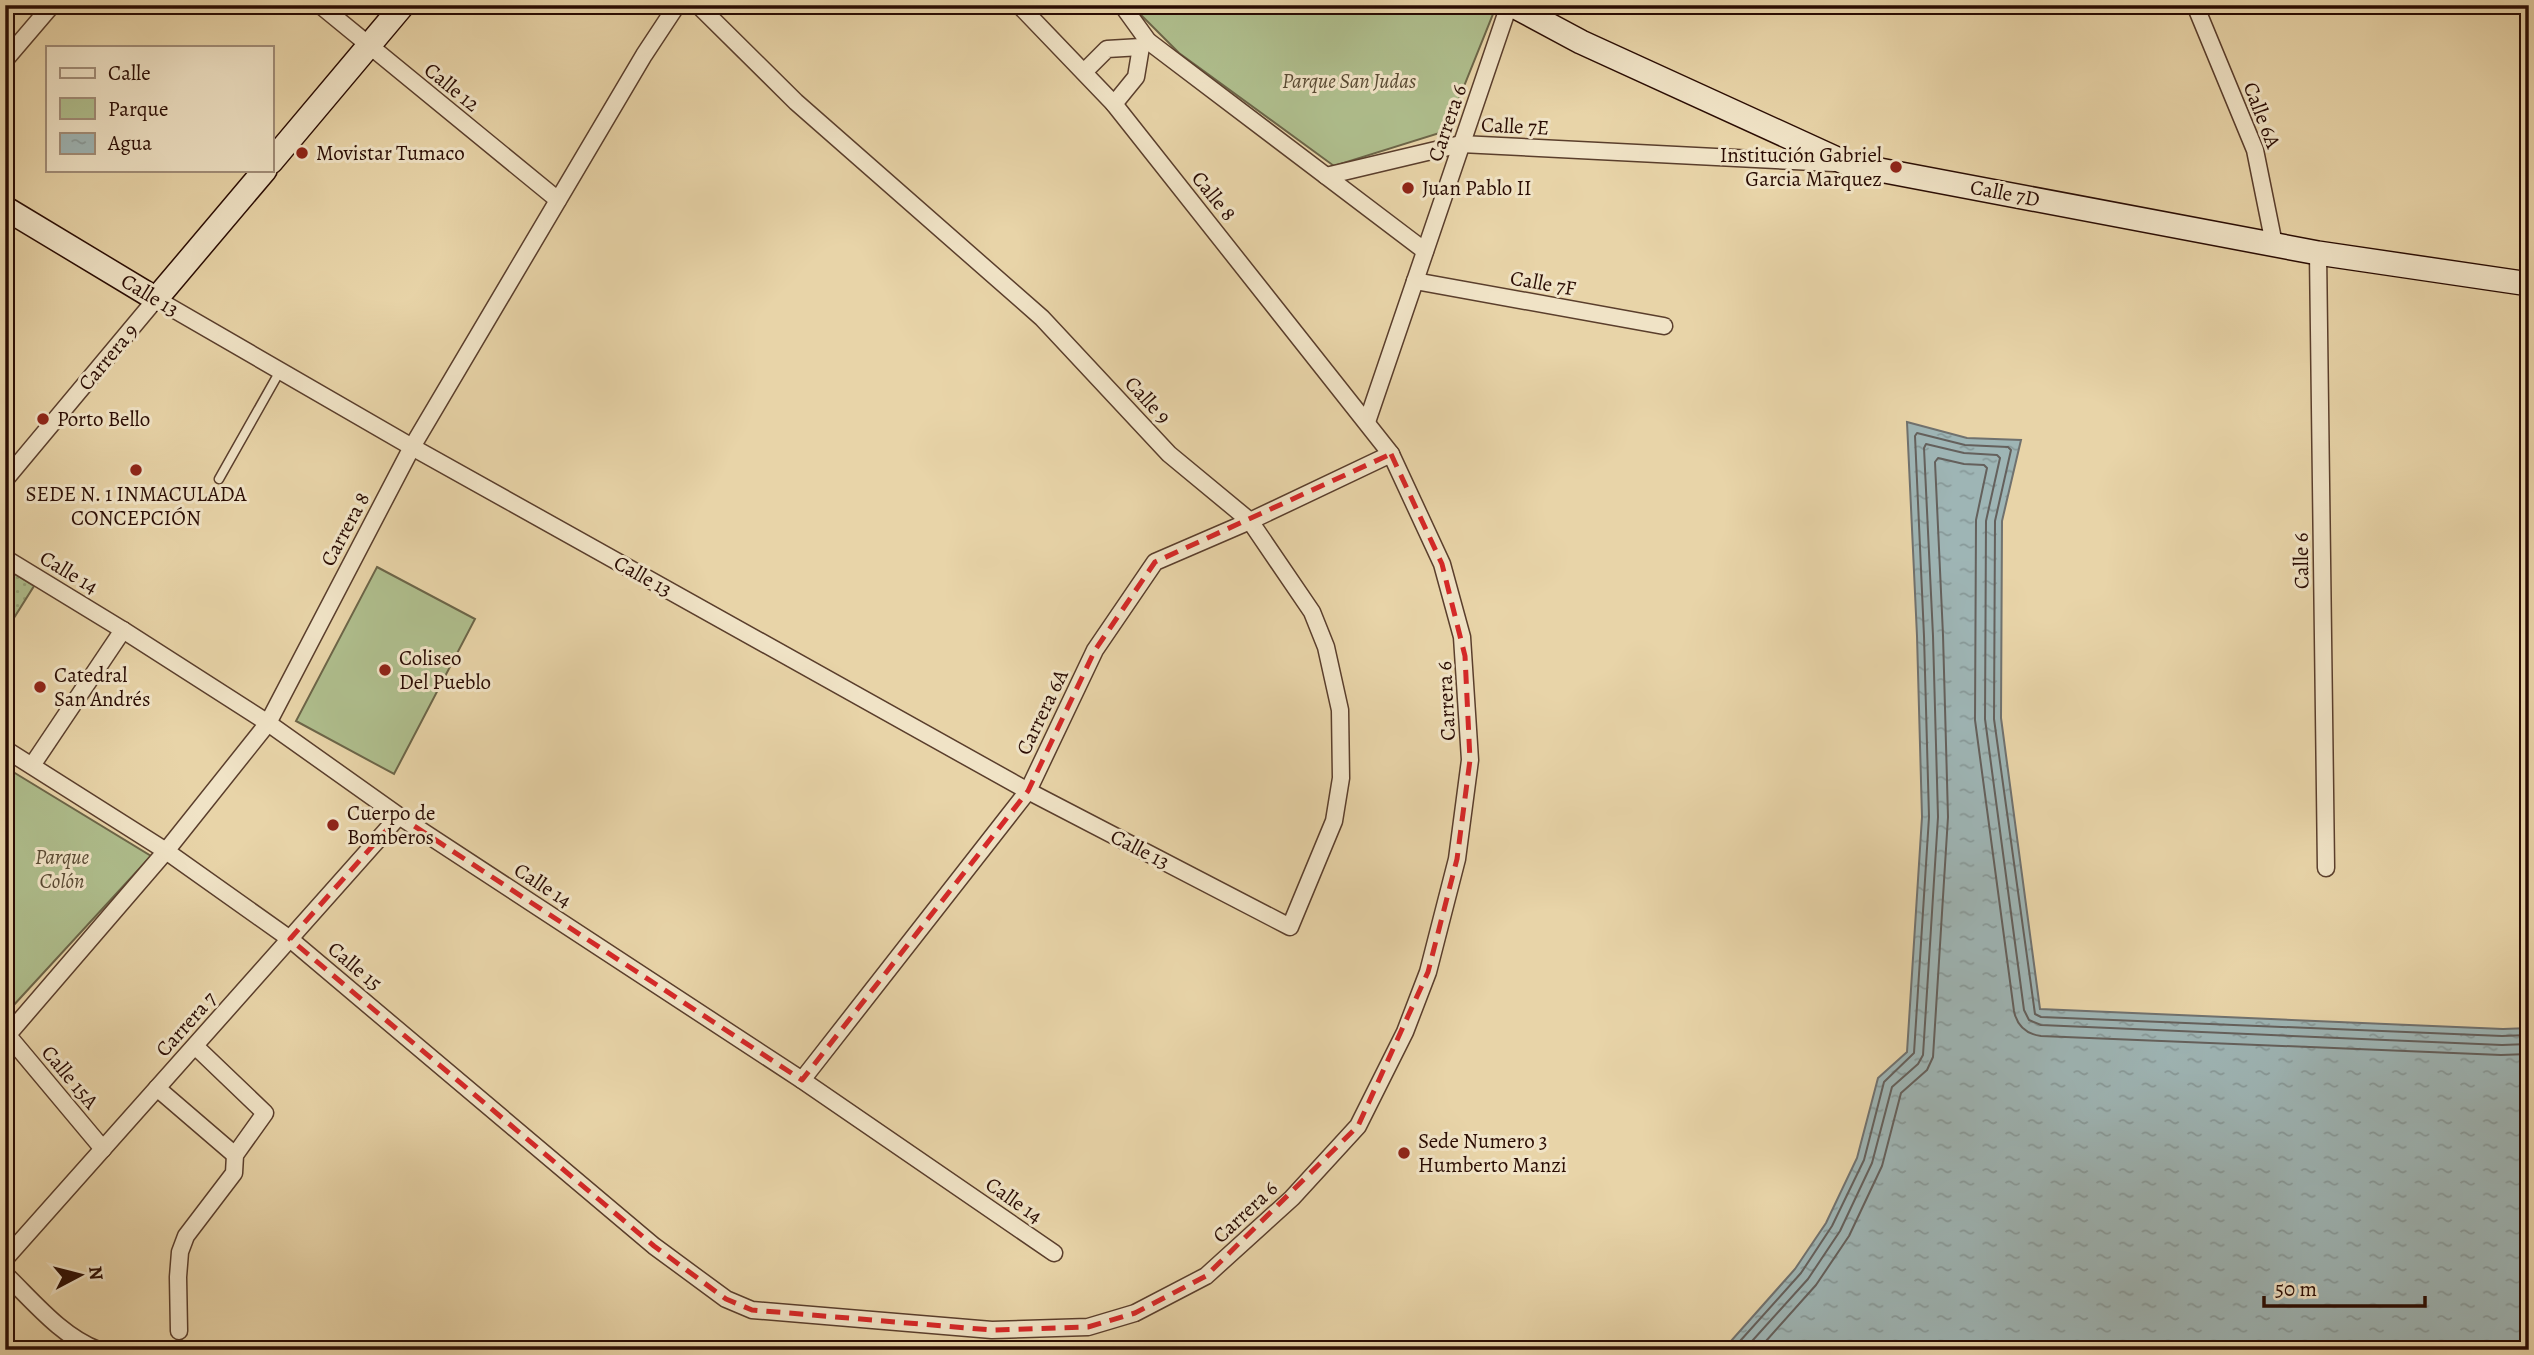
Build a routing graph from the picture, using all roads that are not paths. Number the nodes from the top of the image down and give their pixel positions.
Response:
1 (52, 5) edge
2 (320, 5) edge
3 (403, 5) edge
4 (677, 5) edge
5 (698, 5) edge
6 (1019, 5) edge
7 (1122, 5) edge
8 (1510, 5) edge
9 (2195, 5) edge
10 (1144, 44) junction
11 (369, 46) junction
12 (5, 60) edge
13 (1084, 72) junction
14 (1114, 104) junction
15 (1461, 144) junction
16 (273, 160) edge
17 (1848, 164) junction
18 (263, 172) edge
19 (1326, 176) junction
20 (558, 200) junction
21 (5, 208) edge
22 (2274, 244) junction
23 (1425, 251) junction
24 (2318, 253) junction
25 (1415, 281) junction
26 (2529, 284) edge
27 (156, 299) junction
28 (1664, 326) dead end
29 (280, 371) junction
30 (1367, 422) junction
31 (412, 447) junction
32 (1391, 454) junction
33 (219, 479) dead end
34 (5, 480) edge
35 (1250, 522) junction
36 (5, 558) edge
37 (123, 630) junction
38 (268, 723) junction
39 (5, 748) edge
40 (33, 764) junction
41 (1028, 791) junction
42 (399, 816) junction
43 (166, 851) junction
44 (2326, 868) dead end
45 (1290, 927) joint
46 (290, 939) junction
47 (6, 1035) edge
48 (195, 1046) junction
49 (802, 1080) junction
50 (157, 1088) junction
51 (103, 1149) junction
52 (235, 1155) junction
53 (654, 1246) joint
54 (1054, 1253) dead end
55 (5, 1259) edge
56 (5, 1274) edge
57 (178, 1331) dead end
58 (98, 1350) edge

1 - 12 street
2 - 11 street, Calle 12
3 - 11 main road
4 - 20 street, Carrera 8
5 - 35 street, Calle 9
6 - 13 street, Calle 8
7 - 10 street
8 - 15 street, Carrera 6
8 - 17 main road, Calle 7D
9 - 22 street, Calle 6A
10 - 13 street
10 - 14 street
10 - 19 street
11 - 16 main road
11 - 20 street, Calle 12
13 - 14 street, Calle 8
14 - 30 street, Calle 8
15 - 17 street, Calle 7E
15 - 19 street, Calle 7E
15 - 23 street, Carrera 6
17 - 22 main road, Calle 7D
18 - 27 main road, Carrera 9
19 - 23 street
20 - 31 street, Carrera 8
21 - 27 main road, Calle 13
22 - 24 main road, Calle 7D
23 - 25 street, Carrera 6
24 - 26 main road, Calle 7D
24 - 44 street, Calle 6
25 - 28 street, Calle 7F
25 - 30 street, Carrera 6
27 - 29 street, Calle 13
27 - 34 street, Carrera 9
29 - 31 street, Calle 13
29 - 33 lane
30 - 32 street, Carrera 6
31 - 38 street, Carrera 8
31 - 41 street, Calle 13
32 - 35 street, Carrera 6A
32 - 53 street, Carrera 6
35 - 41 street, Carrera 6A
35 - 45 street, Calle 9
36 - 37 street, Calle 14
37 - 38 street, Calle 14
37 - 40 street
38 - 42 street, Calle 14
38 - 43 street, Carrera 8
39 - 40 street, Calle 15
40 - 43 street, Calle 15
41 - 45 street, Calle 13
41 - 49 street, Carrera 6A
42 - 46 street, Carrera 7
42 - 49 street, Calle 14
43 - 46 street, Calle 15
43 - 47 street, Carrera 8
46 - 48 street, Carrera 7
46 - 53 street, Calle 15
47 - 51 street, Calle 15A
48 - 50 street, Carrera 7
48 - 52 street
49 - 54 street, Calle 14
50 - 51 street, Carrera 7
50 - 52 street
51 - 55 street, Carrera 7
52 - 57 street
56 - 58 street

